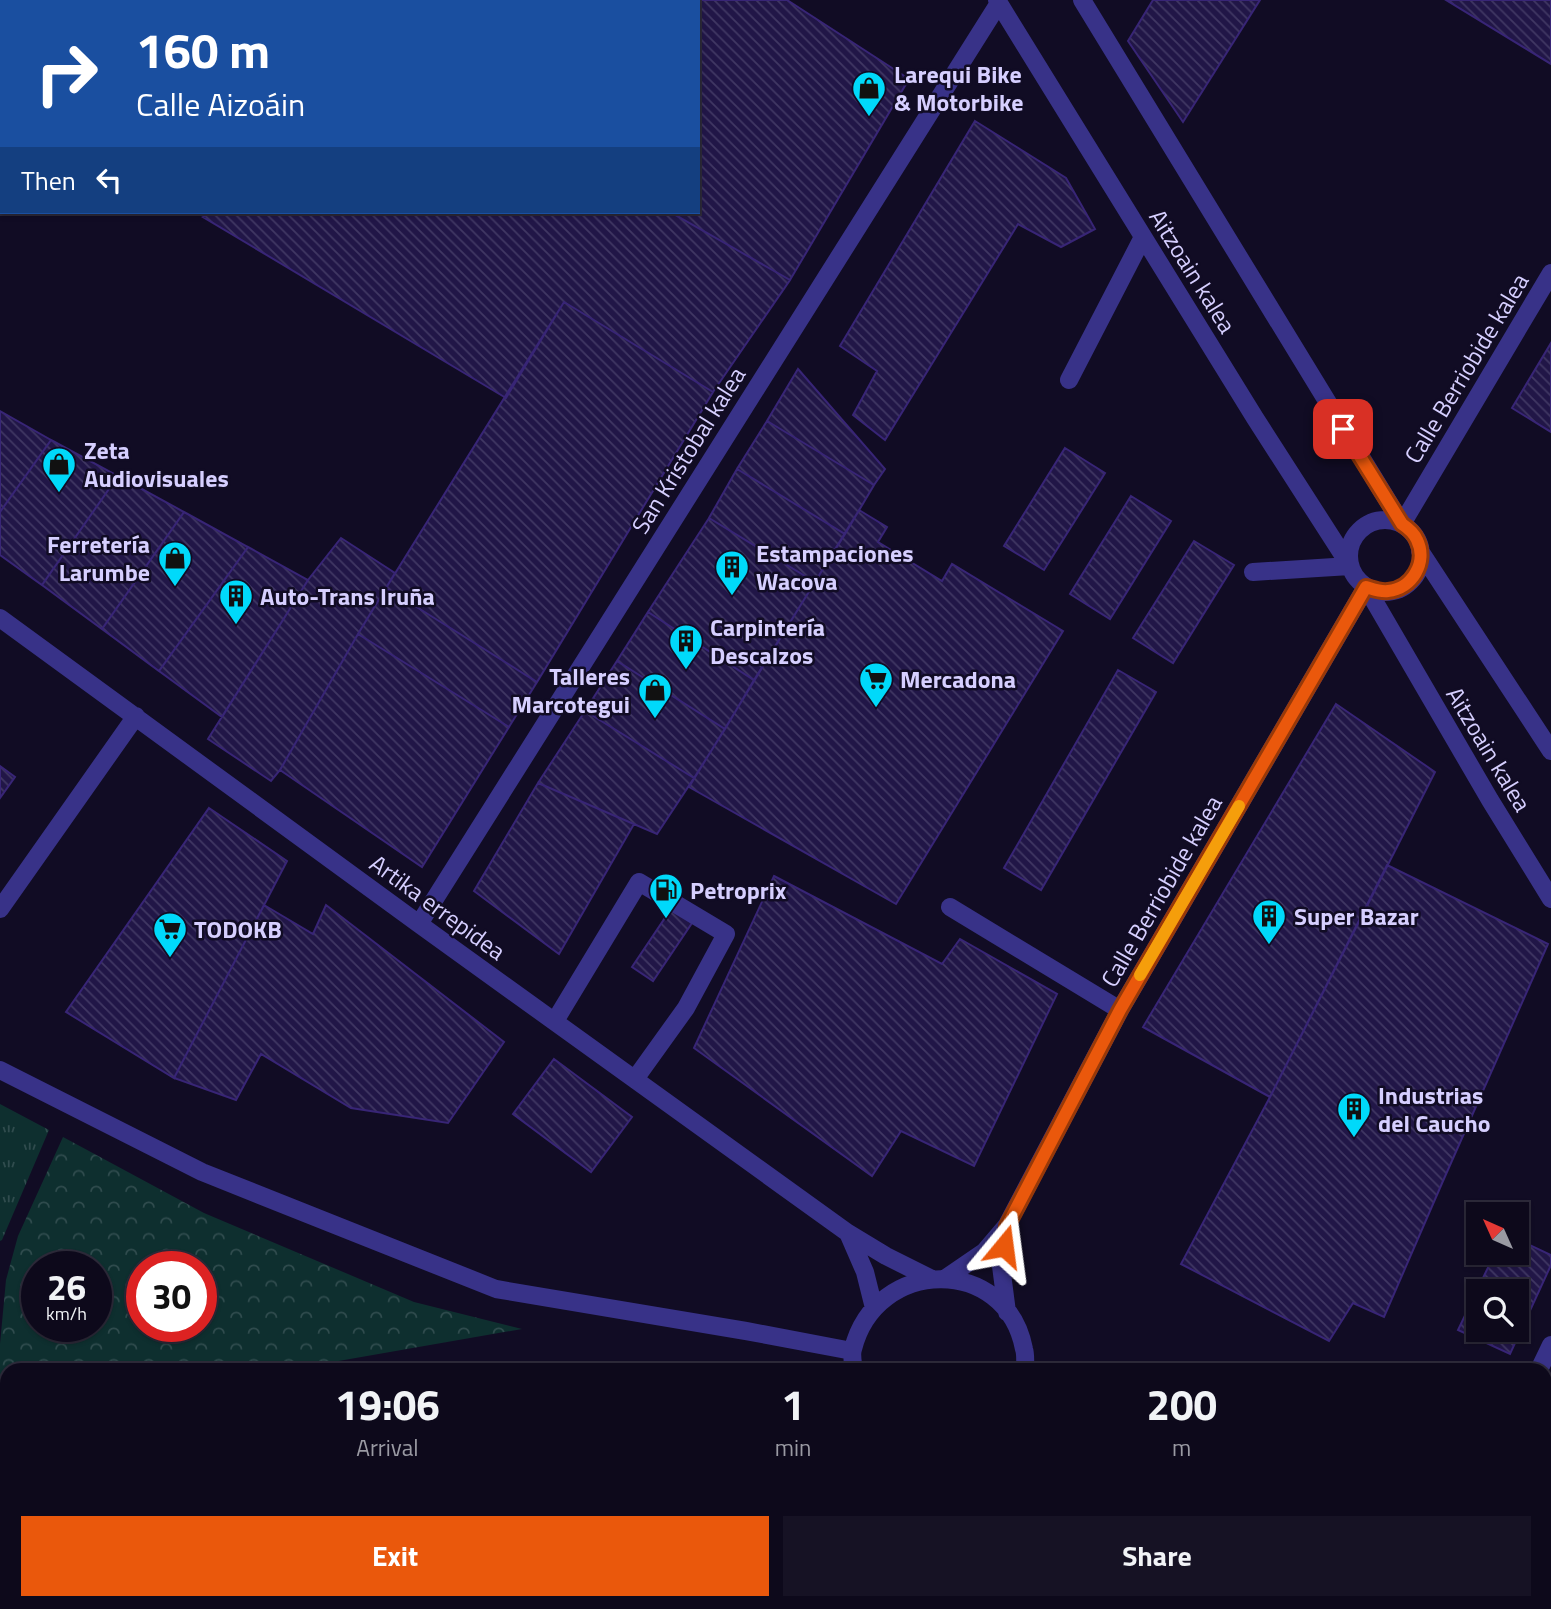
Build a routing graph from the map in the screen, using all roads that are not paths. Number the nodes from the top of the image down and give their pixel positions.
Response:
1 (1082, 0) edge
2 (998, 1) edge
3 (1143, 237) junction
4 (1551, 273) edge
5 (1069, 380) dead end
6 (1402, 524) junction
7 (1420, 551) junction
8 (1350, 566) junction
9 (1253, 572) dead end
10 (1366, 587) junction
11 (0, 618) edge
12 (136, 716) junction
13 (1551, 751) edge
14 (1551, 898) edge
15 (950, 906) dead end
16 (0, 909) edge
17 (419, 924) junction
18 (1120, 1010) junction
19 (555, 1021) junction
20 (0, 1070) edge
21 (635, 1079) junction
22 (1007, 1226) junction
23 (848, 1233) junction
24 (939, 1278) junction
25 (874, 1308) junction
26 (1007, 1312) junction
27 (1551, 1345) edge
28 (852, 1351) junction
29 (853, 1363) edge
30 (1025, 1363) edge
31 (1542, 1363) edge

1 - 6 street, Aitzoain kalea
2 - 3 street, Aitzoain kalea
2 - 17 street, San Kristobal kalea
3 - 5 street
3 - 8 street, Aitzoain kalea
4 - 6 street, Calle Berriobide kalea
6 - 7 street
6 - 8 street
7 - 10 street
7 - 13 street, Aitzoain kalea
8 - 9 street
8 - 10 street
10 - 14 street, Aitzoain kalea
10 - 18 street, Calle Berriobide kalea
11 - 12 street, Artika errepidea
12 - 16 street
12 - 17 street, Artika errepidea
15 - 18 street
17 - 19 street, Artika errepidea
18 - 22 street, Calle Berriobide kalea
19 - 21 street, Artika errepidea
19 - 21 street
20 - 28 street
21 - 23 street, Artika errepidea
22 - 24 street, Calle Berriobide kalea
22 - 26 street, Calle Berriobide kalea
23 - 24 street, Artika errepidea
23 - 25 street, Artika errepidea
24 - 25 street, Calle Berriobide kalea
24 - 26 street, Artika errepidea
25 - 28 street
26 - 30 street
27 - 31 street
28 - 29 street

